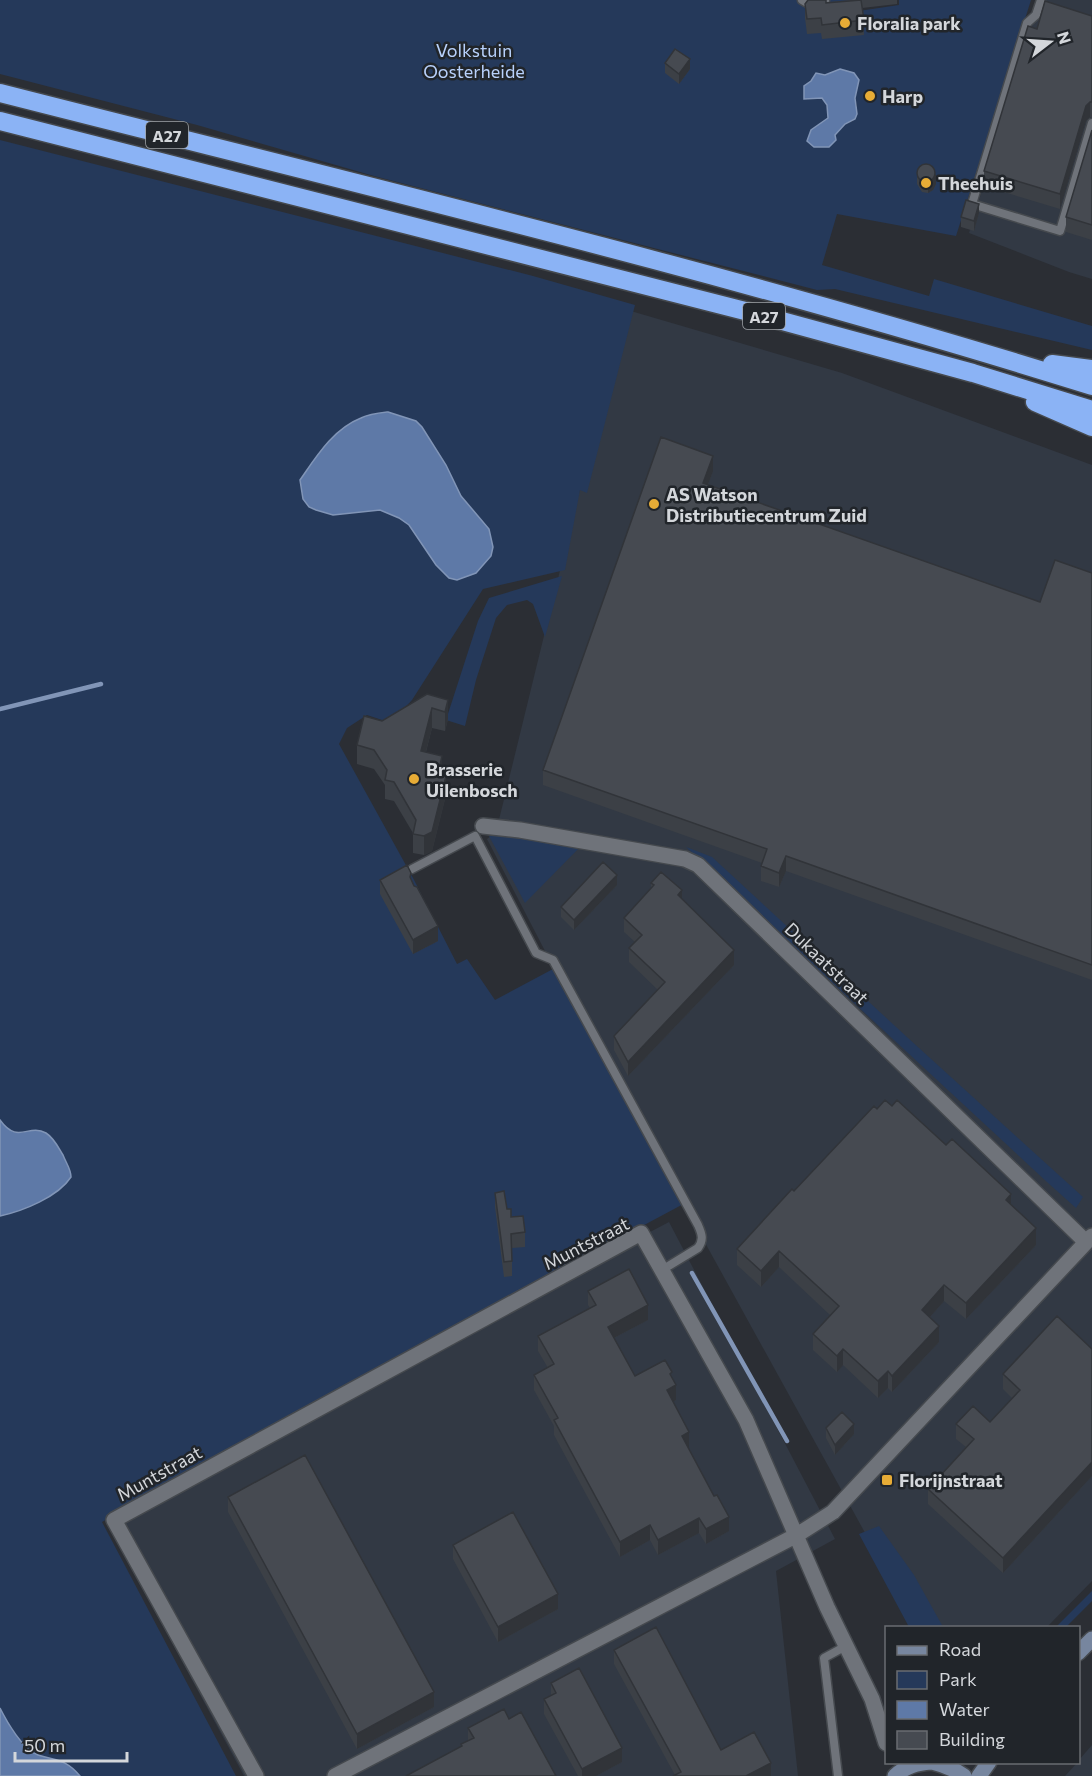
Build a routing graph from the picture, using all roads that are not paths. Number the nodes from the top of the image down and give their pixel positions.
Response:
1 (802, 0) edge
2 (825, 0) edge
3 (1041, 0) edge
4 (0, 93) edge
5 (0, 121) edge
6 (1092, 123) edge
7 (1000, 357) junction
8 (1092, 369) edge
9 (973, 374) junction
10 (1092, 386) edge
11 (1092, 410) edge
12 (1092, 427) edge
13 (483, 826) dead end
14 (411, 870) edge
15 (1089, 1239) edge
16 (662, 1270) junction
17 (797, 1535) junction
18 (1092, 1639) edge
19 (846, 1646) junction
20 (1080, 1651) edge
21 (872, 1699) junction
22 (885, 1713) edge
23 (885, 1740) edge
24 (921, 1764) edge
25 (944, 1764) edge
26 (961, 1769) edge
27 (897, 1770) edge
28 (256, 1776) edge
29 (336, 1776) edge
30 (838, 1776) edge

1 - 2 lane
3 - 6 lane
4 - 7 highway, A27
5 - 9 highway, A27
7 - 8 highway, A27
7 - 10 highway, A27
9 - 11 highway, A27
9 - 12 highway, A27
13 - 15 street, Dukaatstraat
14 - 16 lane
15 - 17 street
16 - 17 street, Muntstraat
16 - 28 street, Muntstraat
17 - 19 street
17 - 29 street
18 - 20 main road
19 - 21 street
19 - 30 lane
21 - 22 street
21 - 23 street
24 - 27 main road
25 - 26 main road

